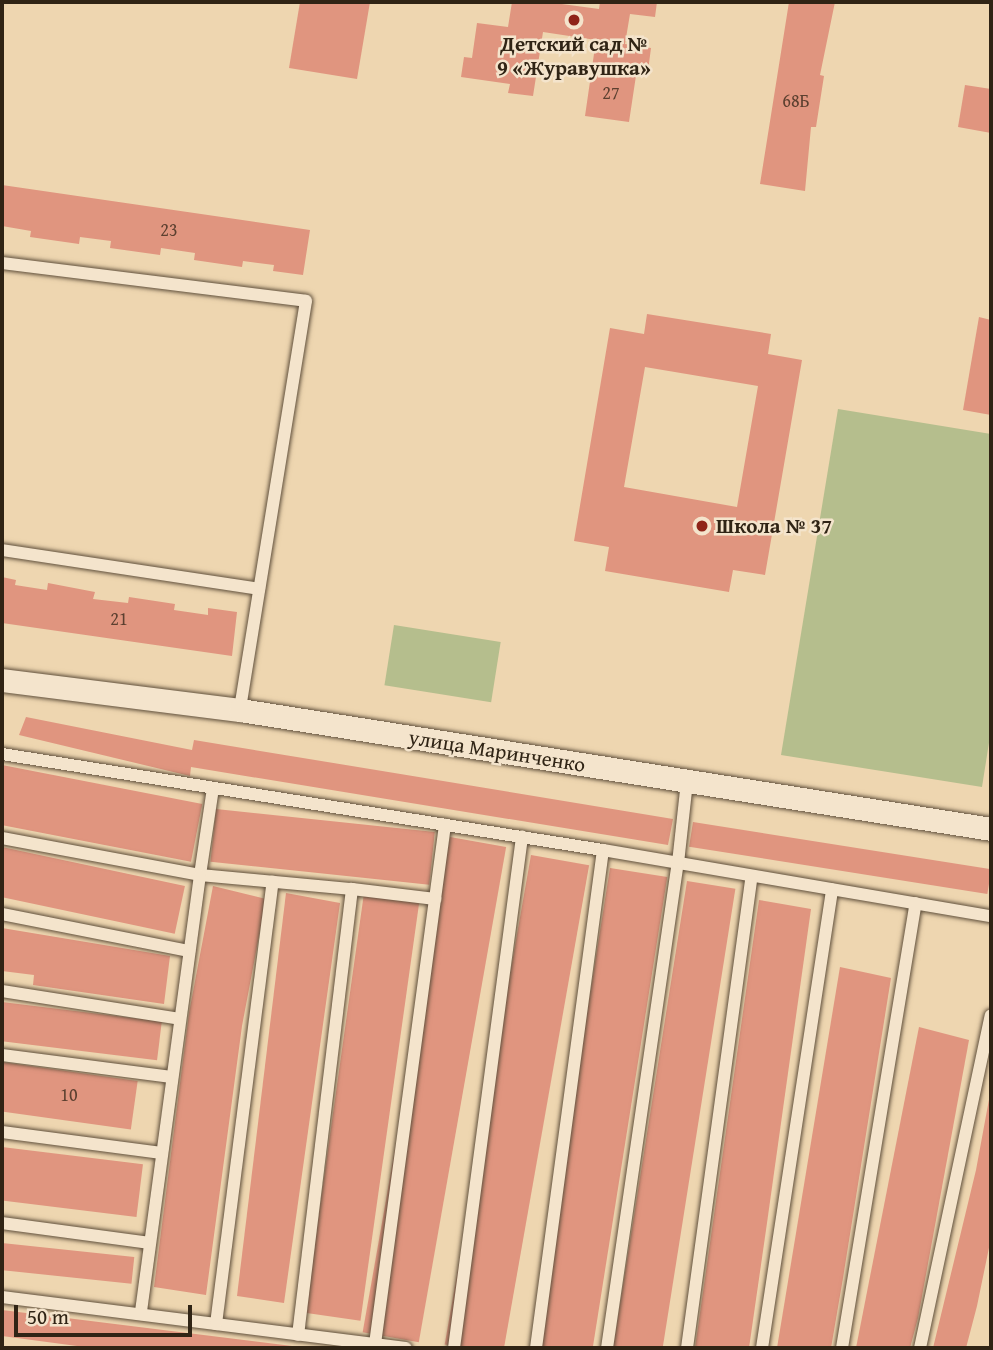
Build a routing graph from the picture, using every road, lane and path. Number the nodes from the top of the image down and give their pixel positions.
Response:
1 (2, 262) edge
2 (2, 550) edge
3 (259, 589) junction
4 (2, 680) edge
5 (240, 710) junction
6 (2, 754) edge
7 (687, 781) junction
8 (213, 788) junction
9 (445, 825) junction
10 (991, 830) edge
11 (522, 837) junction
12 (2, 838) edge
13 (603, 850) junction
14 (678, 863) junction
15 (200, 875) junction
16 (752, 876) junction
17 (273, 882) junction
18 (352, 889) junction
19 (832, 889) junction
20 (435, 899) junction
21 (916, 903) junction
22 (2, 914) edge
23 (991, 916) edge
24 (189, 951) junction
25 (2, 991) edge
26 (991, 1015) edge
27 (180, 1019) junction
28 (2, 1055) edge
29 (172, 1077) junction
30 (2, 1132) edge
31 (162, 1153) junction
32 (2, 1223) edge
33 (150, 1243) junction
34 (2, 1297) edge
35 (141, 1314) junction
36 (216, 1324) junction
37 (298, 1335) junction
38 (374, 1344) junction
39 (406, 1348) edge
40 (454, 1348) edge
41 (536, 1348) edge
42 (607, 1348) edge
43 (687, 1348) edge
44 (762, 1348) edge
45 (842, 1348) edge
46 (920, 1348) edge

1 - 3 lane
2 - 3 lane
3 - 5 lane
4 - 5 street, улица Маринченко
5 - 7 street, улица Маринченко
6 - 8 lane
7 - 10 street, улица Маринченко
7 - 14 lane
8 - 9 lane
8 - 15 lane
9 - 11 lane
9 - 20 lane
11 - 13 lane
11 - 40 lane
12 - 15 lane
13 - 14 lane
13 - 41 lane
14 - 16 lane
14 - 42 lane
15 - 17 lane
15 - 24 lane
16 - 19 lane
16 - 43 lane
17 - 18 lane
17 - 36 lane
18 - 20 lane
18 - 37 lane
19 - 21 lane
19 - 44 lane
20 - 38 lane
21 - 23 lane
21 - 45 lane
22 - 24 lane
24 - 27 lane
25 - 27 lane
26 - 46 lane
27 - 29 lane
28 - 29 lane
29 - 31 lane
30 - 31 lane
31 - 33 lane
32 - 33 lane
33 - 35 lane
34 - 35 lane
35 - 36 lane
36 - 37 lane
37 - 38 lane
38 - 39 lane

